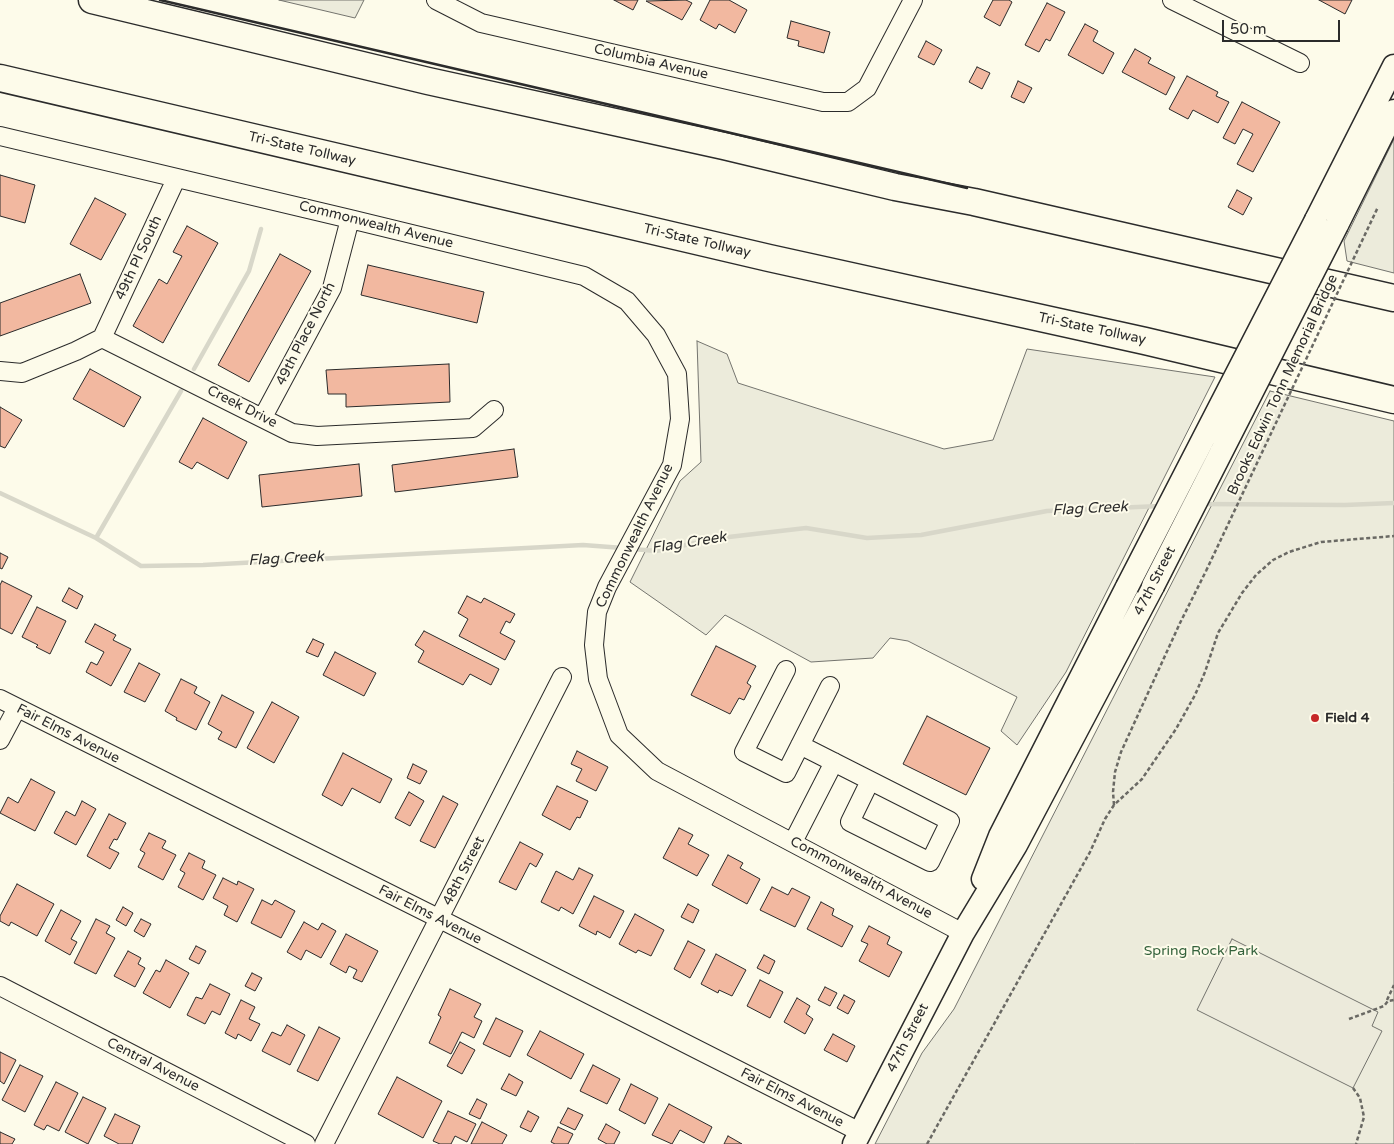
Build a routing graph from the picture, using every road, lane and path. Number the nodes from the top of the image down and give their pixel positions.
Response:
1 (92, 0) edge
2 (436, 0) edge
3 (913, 0) edge
4 (1172, 0) edge
5 (1300, 63) dead end
6 (1394, 66) edge
7 (0, 78) edge
8 (1394, 110) edge
9 (0, 136) edge
10 (176, 178) junction
11 (1378, 207) dead end
12 (350, 219) junction
13 (1326, 222) junction
14 (1394, 298) edge
15 (102, 338) junction
16 (0, 371) edge
17 (1394, 400) edge
18 (494, 410) dead end
19 (263, 417) junction
20 (1394, 536) edge
21 (786, 670) dead end
22 (562, 676) dead end
23 (830, 686) dead end
24 (0, 700) edge
25 (17, 708) junction
26 (0, 740) edge
27 (800, 745) junction
28 (834, 762) junction
29 (870, 781) junction
30 (1114, 805) junction
31 (793, 842) junction
32 (440, 919) junction
33 (963, 933) junction
34 (1394, 985) edge
35 (0, 986) edge
36 (1394, 1000) edge
37 (1385, 1004) junction
38 (1349, 1019) dead end
39 (1353, 1088) dead end
40 (857, 1138) edge
41 (306, 1144) edge
42 (324, 1144) edge
43 (927, 1144) edge
44 (1356, 1144) edge

1 - 14 highway
2 - 3 street, Columbia Avenue
4 - 5 street
6 - 13 main road
7 - 17 highway, Tri-State Tollway
8 - 13 main road
9 - 10 street, Commonwealth Avenue
10 - 12 street, Commonwealth Avenue
10 - 15 street, 49th Pl South
11 - 30 path, Brooks Edwin Tonn Memorial Bridge, bridge
12 - 19 street, 49th Place North
12 - 31 street, Commonwealth Avenue
13 - 33 main road, 47th Street, bridge
13 - 33 main road, 47th Street, bridge
15 - 16 street
15 - 19 street, Creek Drive
18 - 19 street, Creek Drive
20 - 30 path
21 - 27 street
22 - 32 street, 48th Street
23 - 27 street
24 - 25 street, Fair Elms Avenue
25 - 26 street
25 - 32 street, Fair Elms Avenue
27 - 28 street
28 - 29 street
28 - 31 street
29 - 29 street
30 - 43 path
31 - 33 street, Commonwealth Avenue
32 - 40 street, Fair Elms Avenue
32 - 42 street, 48th Street
33 - 40 main road, 47th Street
34 - 37 path
35 - 41 street, Central Avenue
36 - 37 path
37 - 38 path
39 - 44 path

